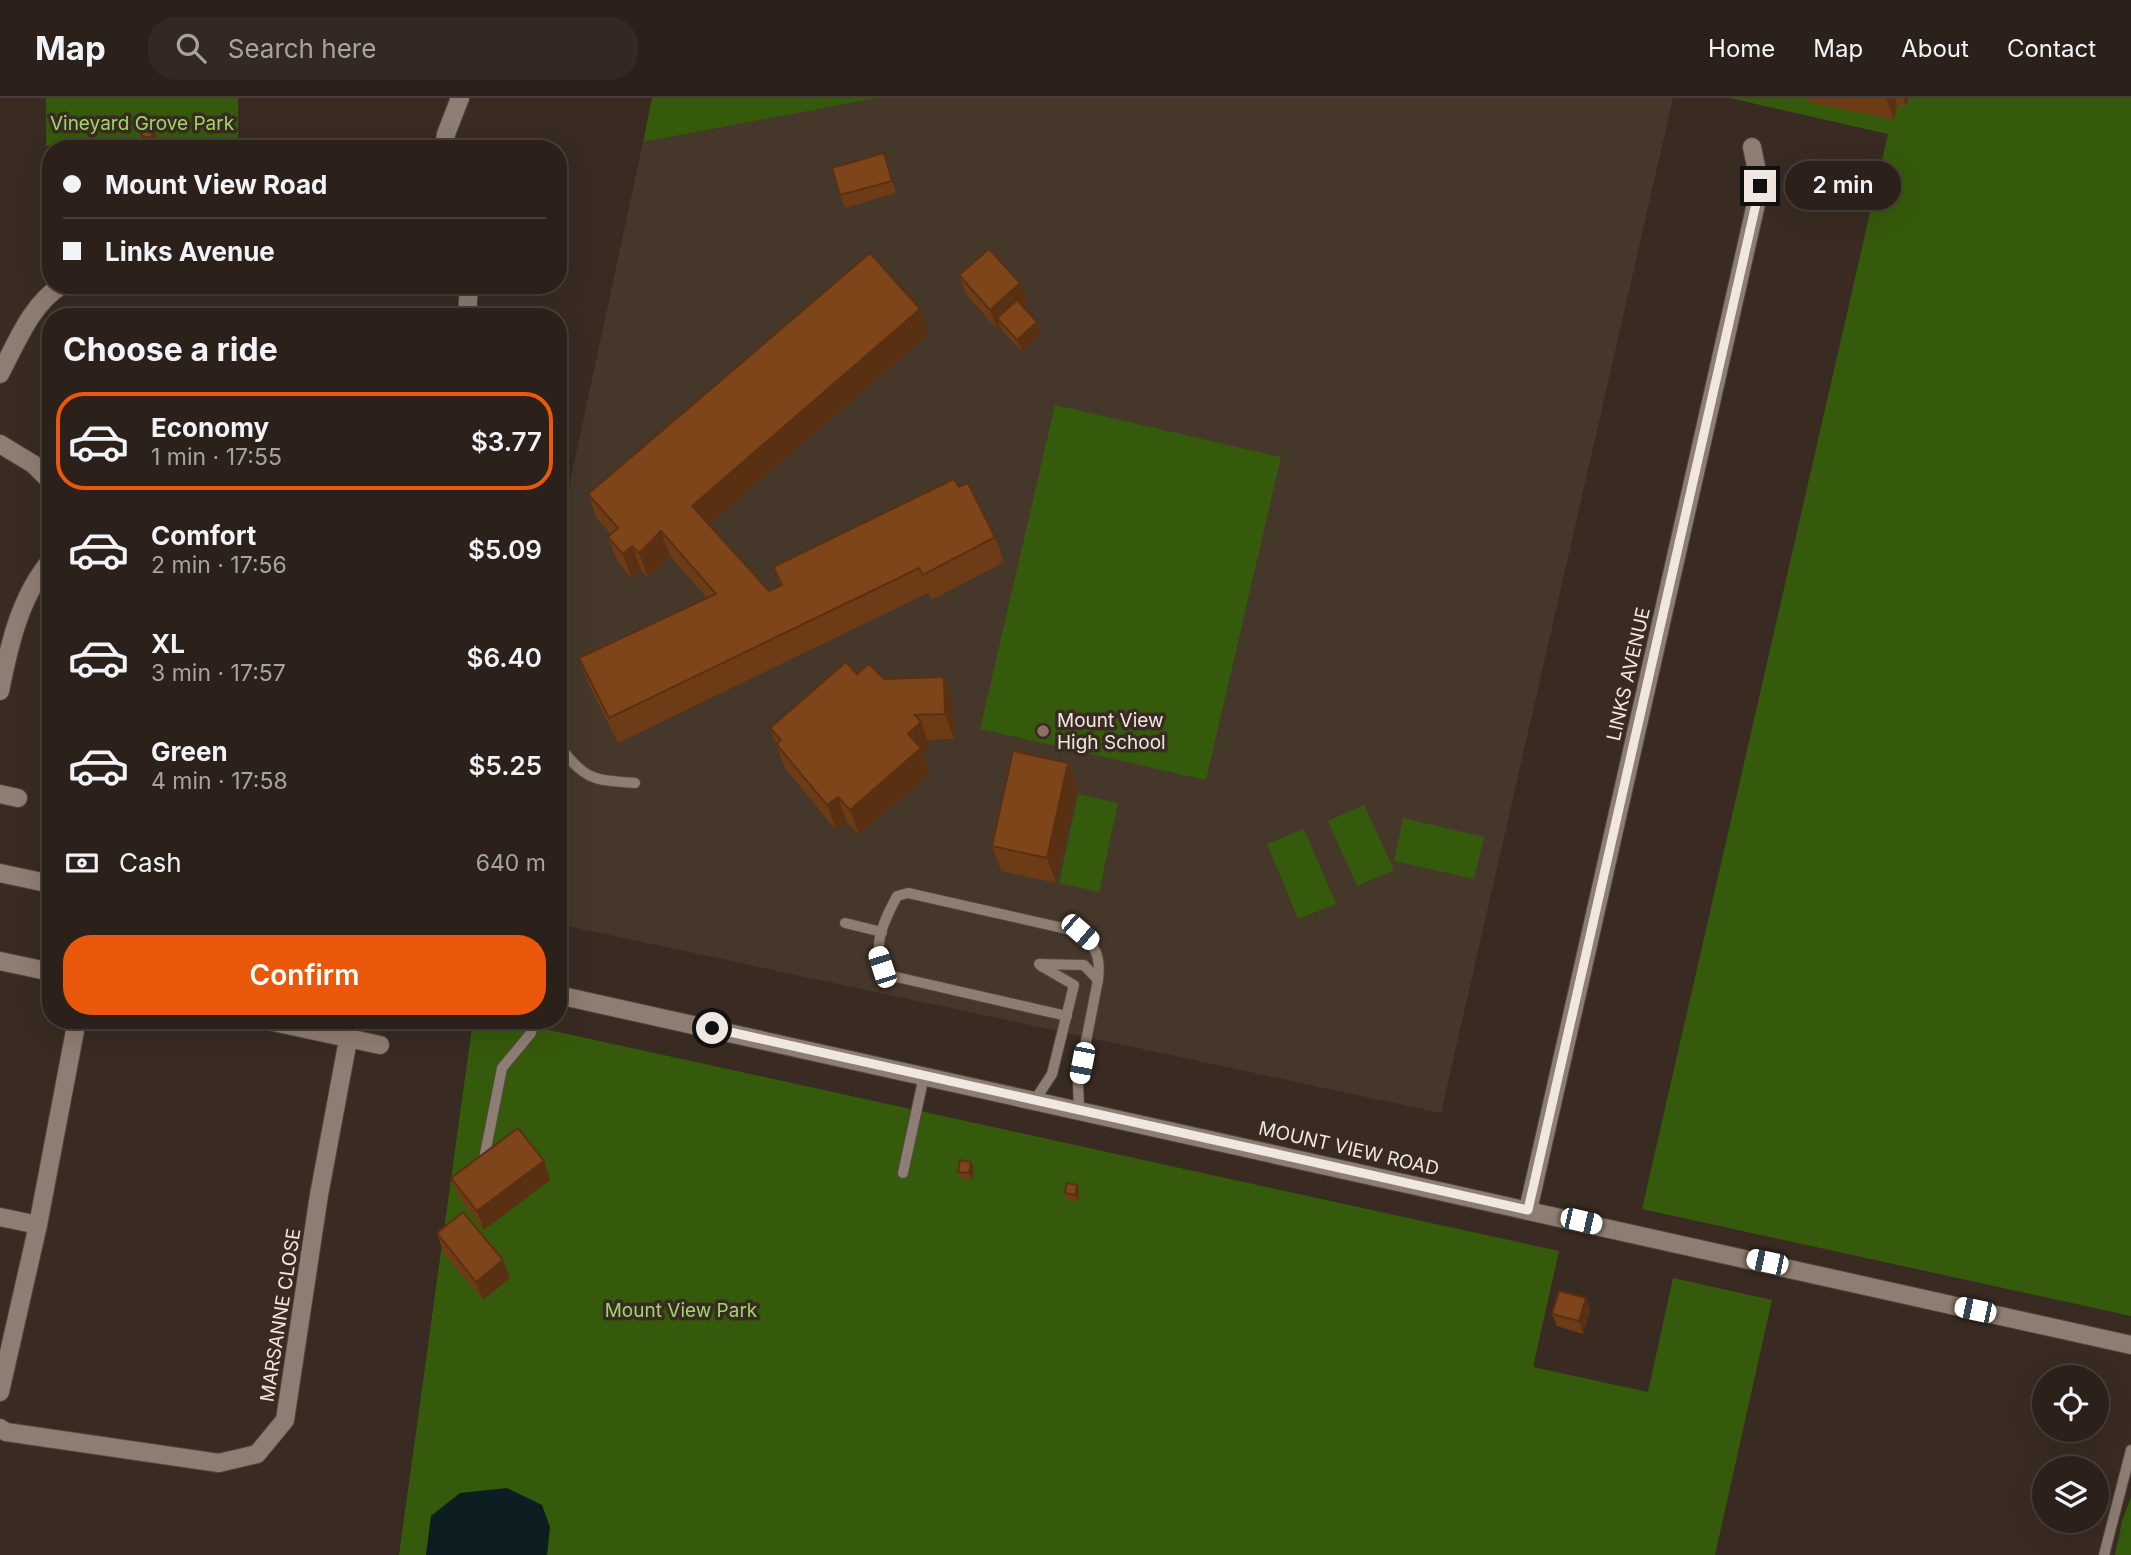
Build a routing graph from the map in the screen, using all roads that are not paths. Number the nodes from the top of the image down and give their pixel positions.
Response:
1 (460, 98) edge
2 (445, 140) edge
3 (1752, 147) dead end
4 (50, 294) edge
5 (0, 374) edge
6 (0, 444) edge
7 (42, 473) edge
8 (42, 574) edge
9 (0, 691) edge
10 (567, 754) edge
11 (635, 783) dead end
12 (0, 873) edge
13 (42, 882) edge
14 (845, 923) dead end
15 (882, 933) junction
16 (0, 961) edge
17 (42, 970) edge
18 (1098, 980) junction
19 (567, 997) edge
20 (1067, 1016) junction
21 (75, 1029) edge
22 (302, 1029) edge
23 (532, 1029) edge
24 (348, 1040) junction
25 (380, 1045) dead end
26 (924, 1076) junction
27 (1035, 1100) junction
28 (1079, 1109) junction
29 (483, 1165) edge
30 (903, 1173) dead end
31 (1528, 1210) junction
32 (0, 1217) edge
33 (38, 1225) junction
34 (2131, 1345) edge
35 (0, 1392) edge
36 (0, 1428) edge
37 (2131, 1450) edge
38 (2104, 1555) edge

1 - 2 street
3 - 31 street, LINKS AVENUE
4 - 5 street
6 - 7 street
8 - 9 street
10 - 11 lane
12 - 13 street
14 - 15 lane
15 - 18 lane
15 - 20 lane
16 - 17 street
18 - 20 lane
18 - 28 lane
19 - 26 street, MOUNT VIEW ROAD
20 - 27 lane
21 - 33 street
22 - 24 street
23 - 29 lane
24 - 25 street
24 - 36 street, MARSANNE CLOSE
26 - 27 street, MOUNT VIEW ROAD
26 - 30 lane
27 - 28 street, MOUNT VIEW ROAD
28 - 31 street, MOUNT VIEW ROAD
31 - 34 street, MOUNT VIEW ROAD
32 - 33 street
33 - 35 street
37 - 38 lane

